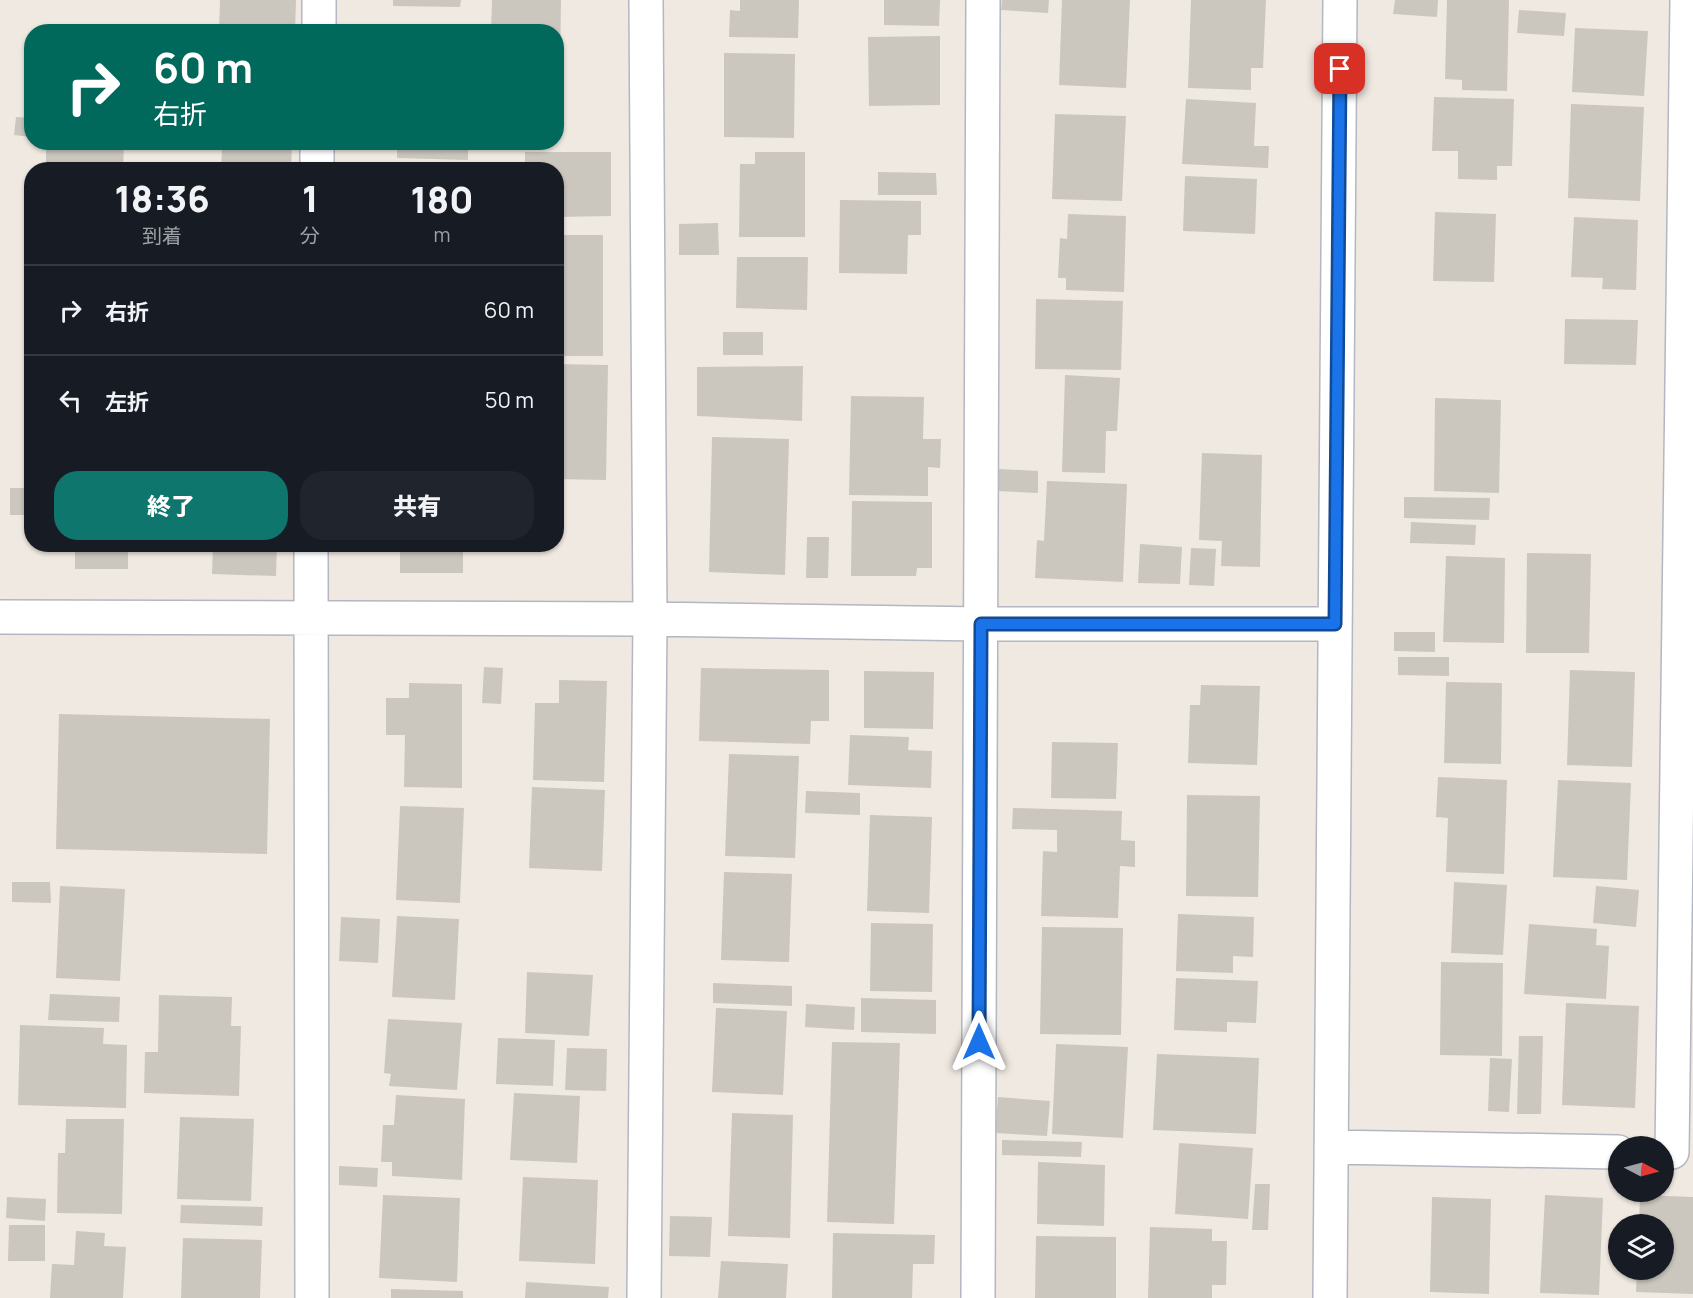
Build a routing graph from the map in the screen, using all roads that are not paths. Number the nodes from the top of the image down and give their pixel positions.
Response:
1 (319, 0) edge
2 (646, 0) edge
3 (983, 0) edge
4 (1340, 0) edge
5 (1687, 0) edge
6 (319, 24) edge
7 (311, 552) edge
8 (0, 617) edge
9 (310, 618) junction
10 (650, 619) junction
11 (981, 624) junction
12 (1335, 624) junction
13 (1331, 1147) junction
14 (1608, 1152) edge
15 (1676, 1152) edge
16 (312, 1298) edge
17 (644, 1298) edge
18 (978, 1298) edge
19 (1330, 1298) edge

1 - 6 street
2 - 10 street
3 - 11 street
4 - 12 street
5 - 15 street
7 - 9 street
8 - 9 street
9 - 10 street
9 - 16 street
10 - 11 street
10 - 17 street
11 - 12 street
11 - 18 street
12 - 13 street
13 - 14 street
13 - 19 street

